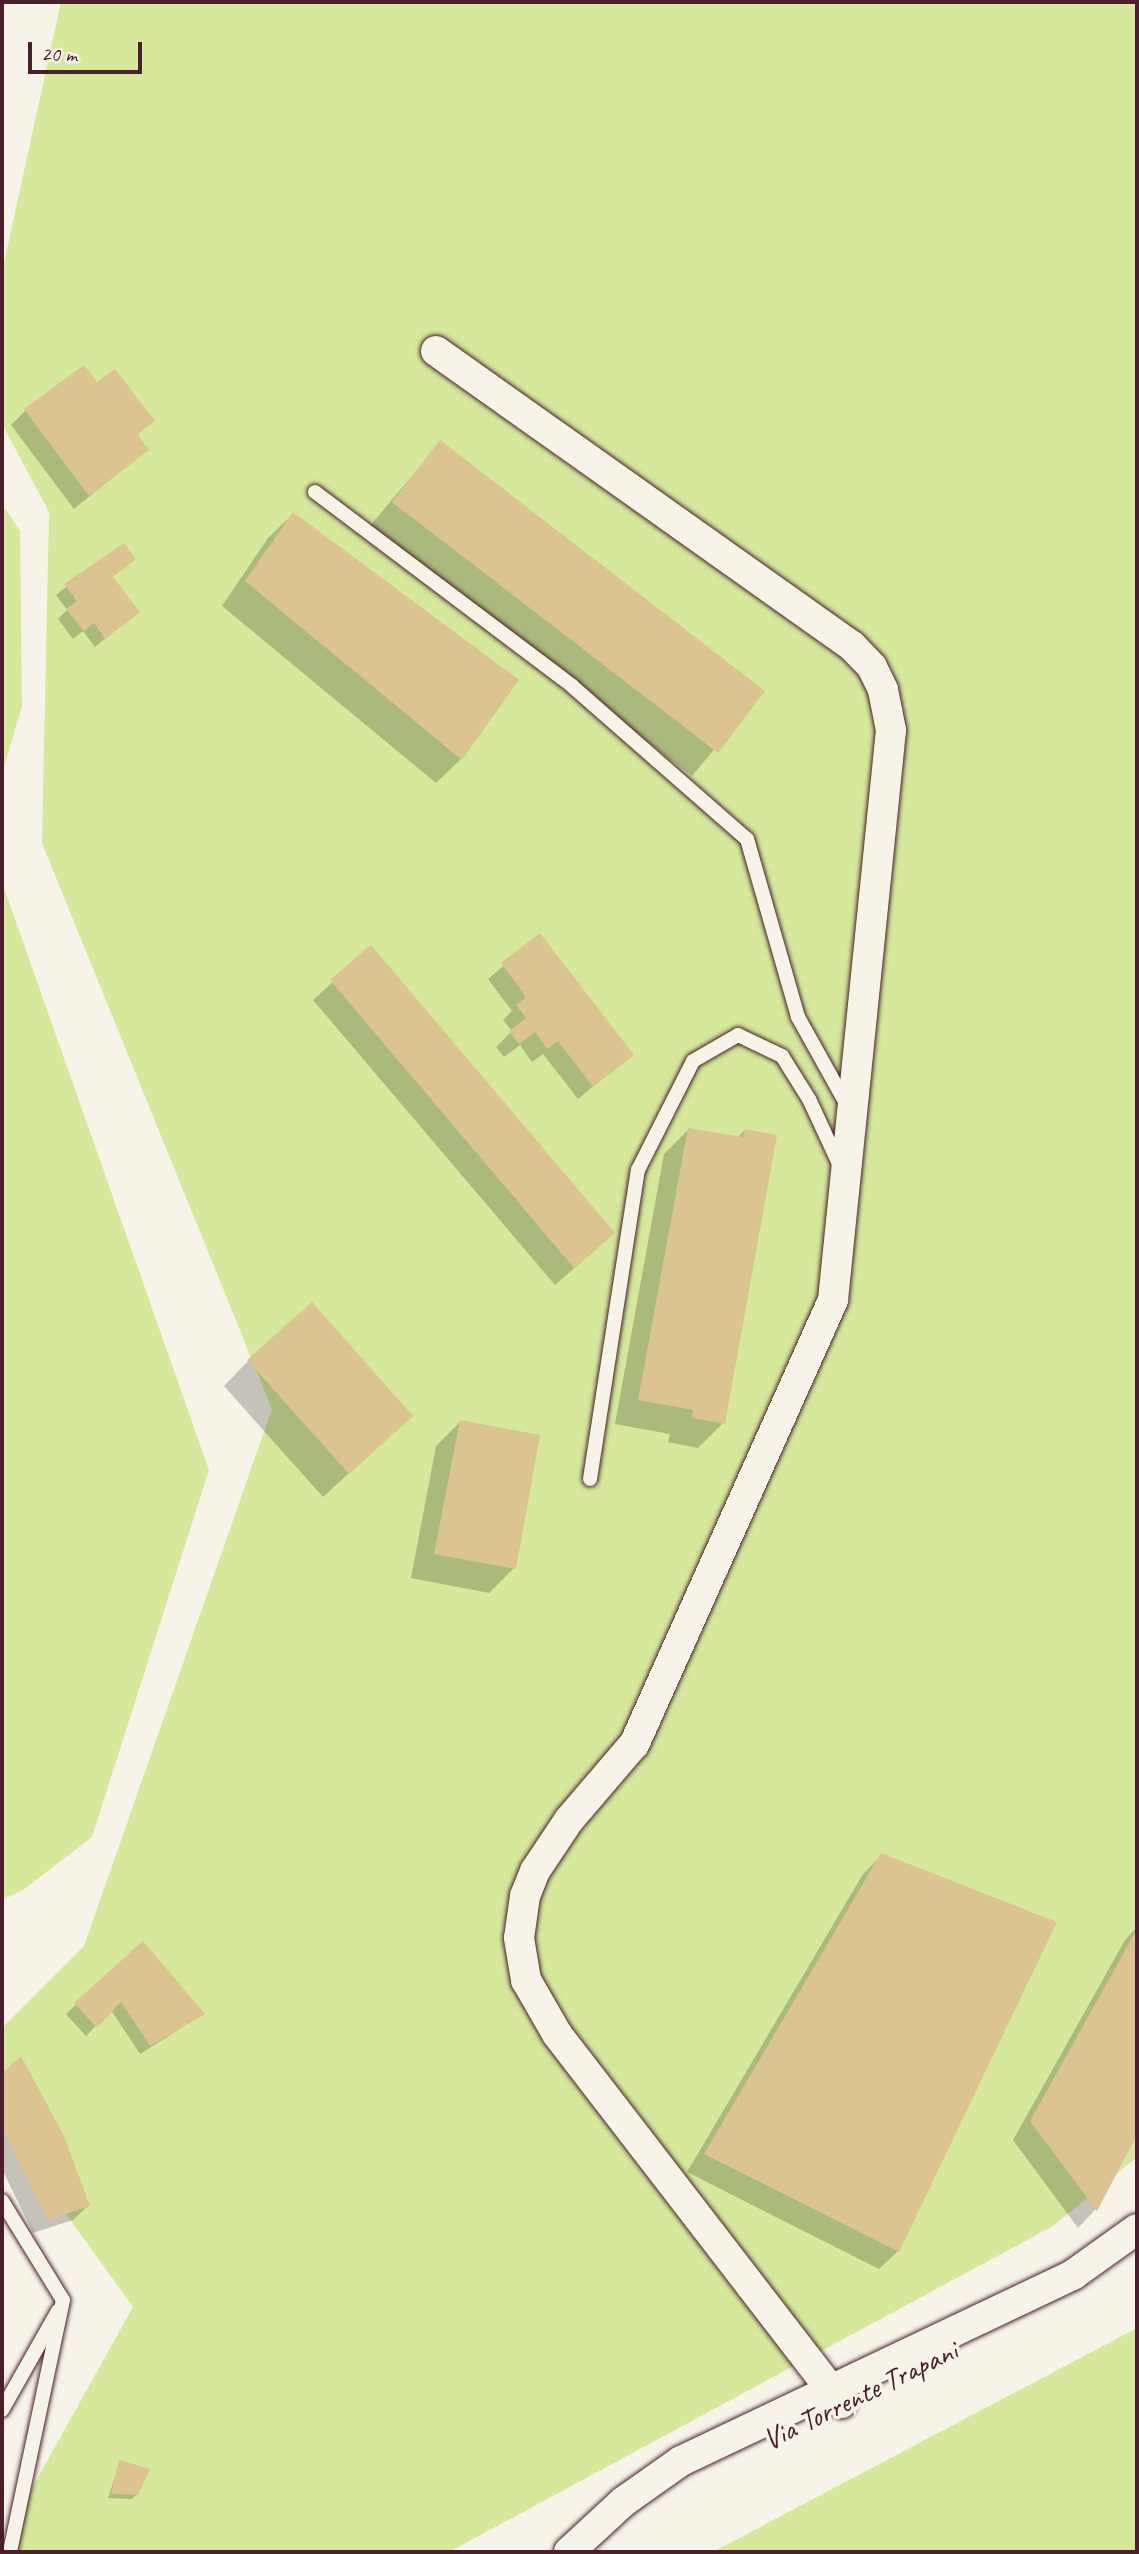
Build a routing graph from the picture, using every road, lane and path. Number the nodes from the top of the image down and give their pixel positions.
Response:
1 (436, 351) dead end
2 (315, 492) dead end
3 (852, 1112) junction
4 (845, 1175) junction
5 (590, 1479) dead end
6 (2, 2201) edge
7 (1137, 2229) edge
8 (1137, 2250) edge
9 (63, 2300) junction
10 (836, 2397) junction
11 (2, 2410) edge
12 (10, 2552) edge
13 (569, 2552) edge
14 (591, 2552) edge

1 - 3 street
2 - 3 lane
3 - 4 street
4 - 5 lane
4 - 10 street
6 - 9 lane
7 - 10 street
8 - 10 street, Via Torrente Trapani
9 - 11 lane
9 - 12 lane
10 - 13 street
10 - 14 street, Via Torrente Trapani

